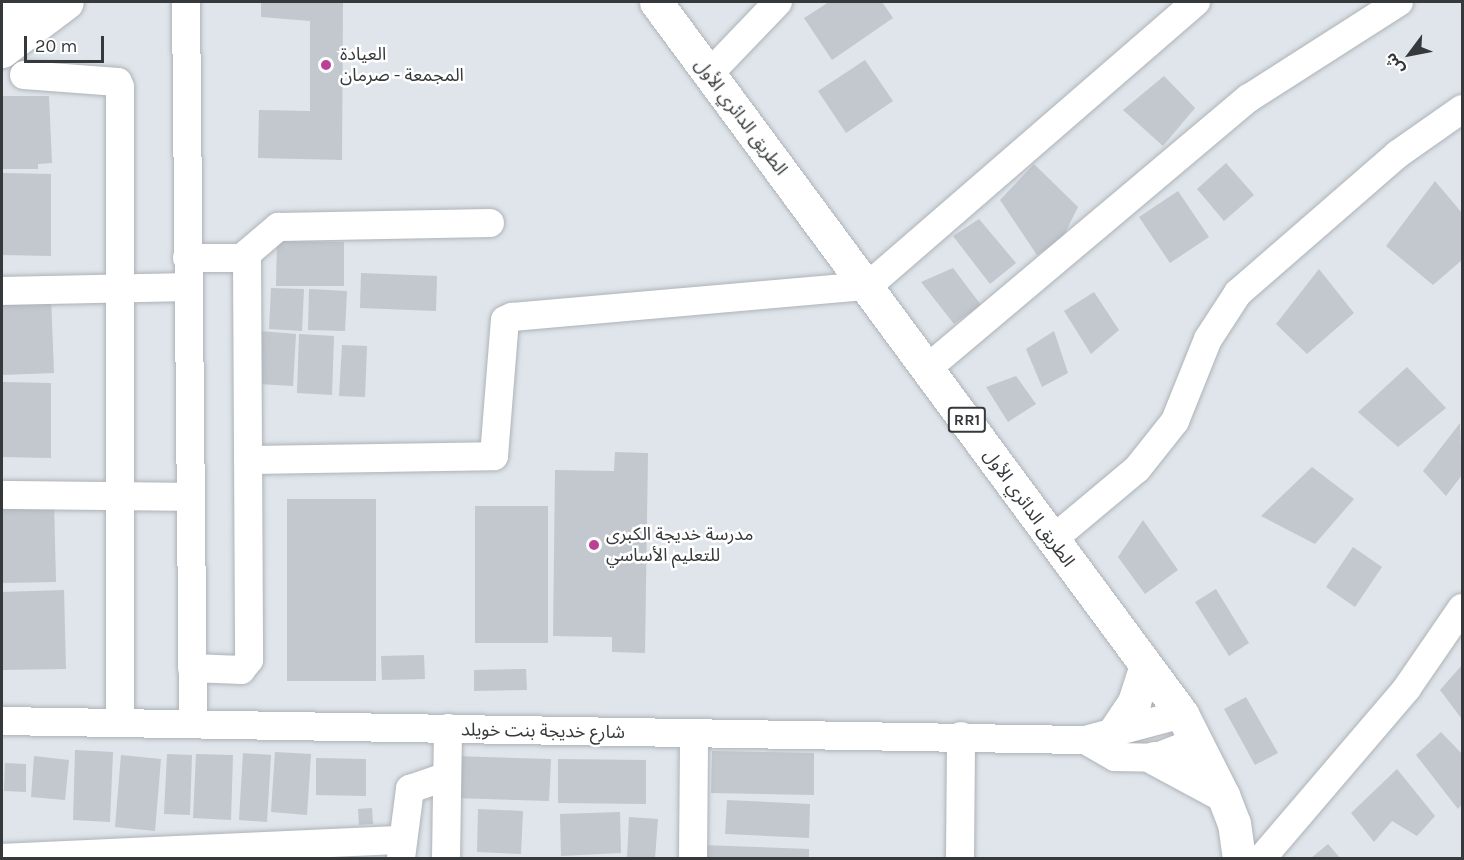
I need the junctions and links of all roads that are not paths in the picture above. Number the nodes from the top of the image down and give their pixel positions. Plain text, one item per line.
1 (24, 2) edge
2 (67, 2) edge
3 (186, 2) edge
4 (656, 2) edge
5 (778, 2) edge
6 (1196, 2) edge
7 (1399, 2) edge
8 (2, 18) edge
9 (2, 51) edge
10 (24, 75) dead end
11 (708, 75) junction
12 (1462, 109) edge
13 (490, 223) dead end
14 (244, 256) junction
15 (187, 258) junction
16 (868, 286) junction
17 (188, 287) junction
18 (120, 288) junction
19 (2, 291) edge
20 (929, 367) junction
21 (248, 460) junction
22 (2, 495) edge
23 (188, 497) junction
24 (120, 498) junction
25 (1052, 540) junction
26 (1462, 608) edge
27 (192, 668) junction
28 (1145, 668) junction
29 (2, 721) edge
30 (120, 723) junction
31 (193, 724) junction
32 (448, 728) junction
33 (1190, 728) junction
34 (694, 734) junction
35 (962, 736) junction
36 (1099, 738) junction
37 (1154, 758) junction
38 (447, 776) junction
39 (1223, 795) junction
40 (401, 849) edge
41 (274, 851) edge
42 (94, 857) edge
43 (2, 858) edge
44 (446, 858) edge
45 (693, 858) edge
46 (960, 858) edge
47 (1239, 858) edge
48 (1262, 858) edge

1 - 8 main road
2 - 9 main road
3 - 15 street
4 - 11 main road, الطريق الدائري الأول / RR1
5 - 11 street
6 - 16 street
7 - 20 street
10 - 18 street
11 - 16 main road, الطريق الدائري الأول / RR1
12 - 25 street
13 - 14 street
14 - 15 street
14 - 21 street
15 - 17 street
16 - 20 main road, الطريق الدائري الأول / RR1
16 - 21 street
17 - 18 street
17 - 23 street
18 - 19 street
18 - 24 street
20 - 25 main road, الطريق الدائري الأول / RR1
21 - 27 street
22 - 24 street
23 - 24 street
23 - 27 street
24 - 30 street
25 - 28 main road, الطريق الدائري الأول / RR1
26 - 48 street
27 - 31 street
28 - 33 main road, الطريق الدائري الأول / RR1
28 - 36 main road
29 - 30 street, شارع خديجة بنت خويلد
30 - 31 street, شارع خديجة بنت خويلد
31 - 32 street, شارع خديجة بنت خويلد
32 - 34 street, شارع خديجة بنت خويلد
32 - 38 street
33 - 36 street
33 - 37 street
33 - 39 main road, الطريق الدائري الأول / RR1
34 - 35 street, شارع خديجة بنت خويلد
34 - 45 street
35 - 36 street, شارع خديجة بنت خويلد
35 - 46 street
36 - 37 street
37 - 39 main road
38 - 40 street
38 - 44 street
39 - 47 main road, الطريق الدائري الأول / RR1
40 - 41 street
41 - 42 street
42 - 43 street

